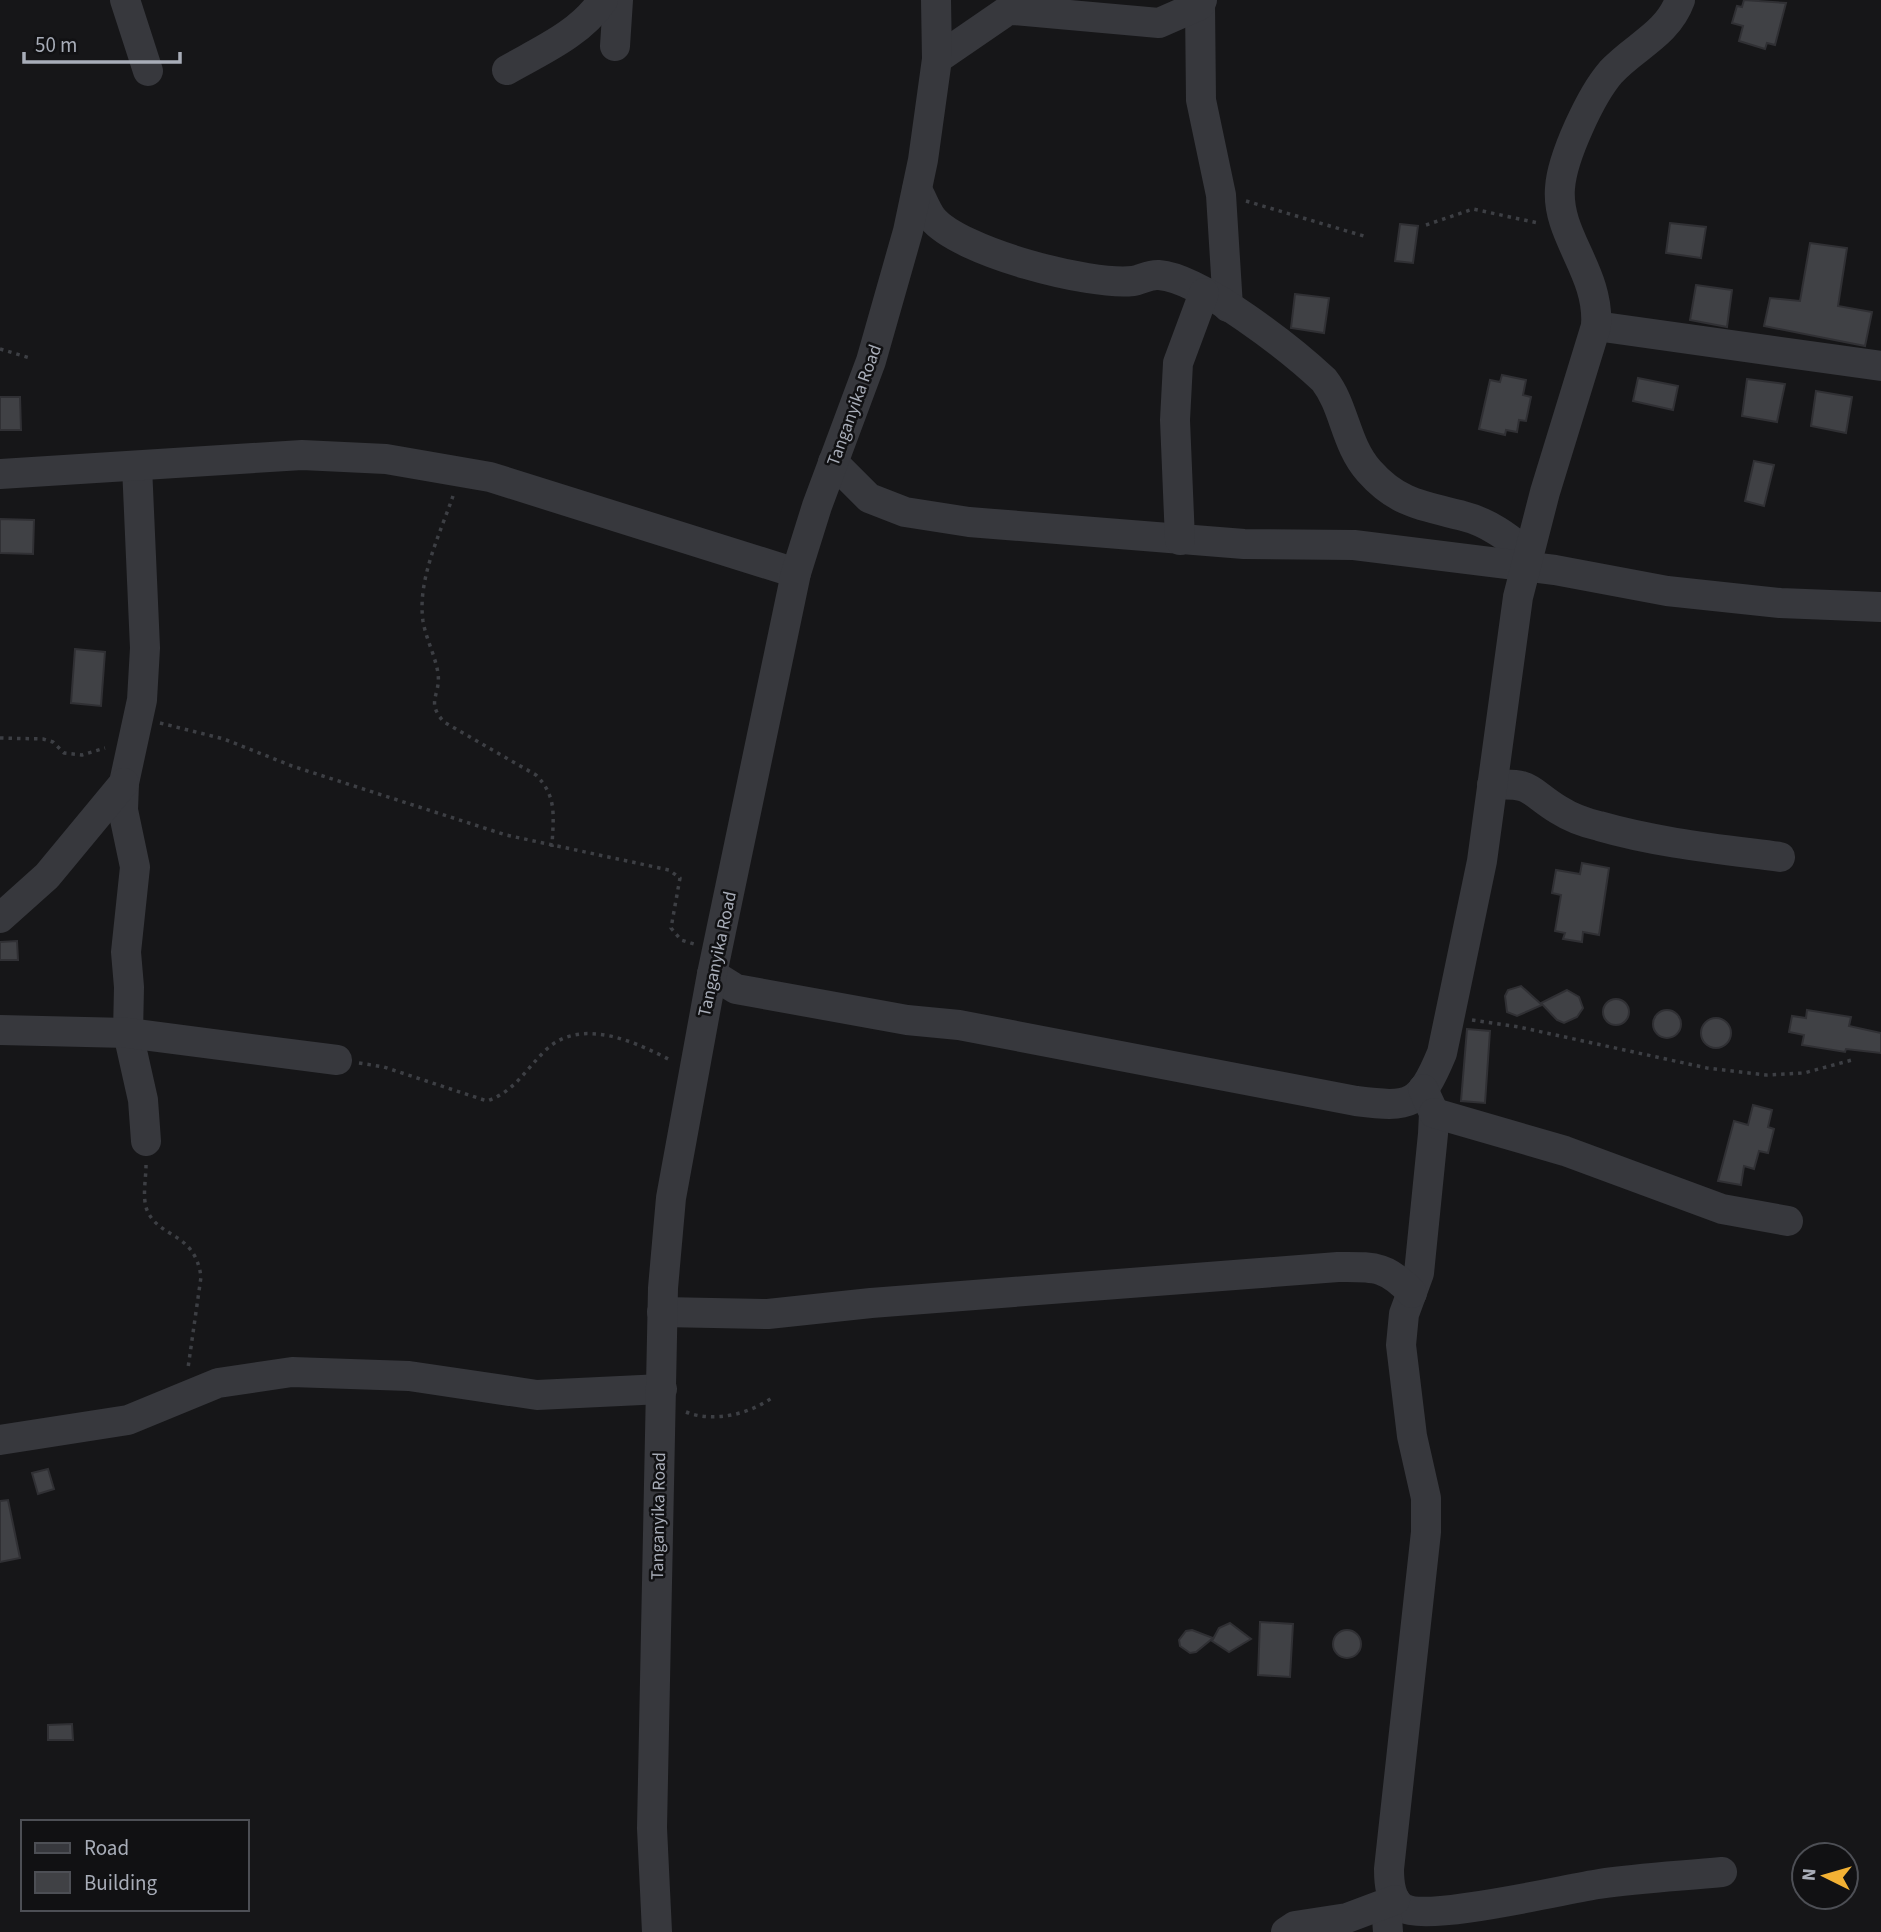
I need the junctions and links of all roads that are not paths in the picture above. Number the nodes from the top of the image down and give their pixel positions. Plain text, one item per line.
1 (125, 0) edge
2 (603, 0) edge
3 (618, 0) edge
4 (936, 0) edge
5 (1680, 0) edge
6 (1201, 2) edge
7 (615, 46) dead end
8 (937, 59) junction
9 (507, 70) dead end
10 (148, 71) dead end
11 (917, 190) junction
12 (1216, 300) junction
13 (1596, 326) junction
14 (1881, 366) edge
15 (833, 462) junction
16 (137, 466) junction
17 (0, 474) edge
18 (1180, 540) junction
19 (1527, 559) junction
20 (796, 573) junction
21 (1881, 607) edge
22 (124, 783) junction
23 (1492, 785) junction
24 (1780, 856) dead end
25 (0, 918) edge
26 (712, 974) junction
27 (0, 1030) edge
28 (128, 1033) junction
29 (337, 1060) road end
30 (1428, 1101) junction
31 (146, 1141) road end
32 (1788, 1222) dead end
33 (1412, 1293) junction
34 (662, 1312) junction
35 (661, 1396) junction
36 (0, 1440) edge
37 (1722, 1872) dead end
38 (1390, 1912) edge
39 (657, 1932) edge
40 (1286, 1932) edge

1 - 10 street
2 - 9 street
3 - 7 street
4 - 8 street, Tanganyika Road
5 - 13 street
6 - 8 street
6 - 12 street
8 - 11 street, Tanganyika Road
11 - 12 street
11 - 15 street, Tanganyika Road
12 - 18 street
12 - 19 street
13 - 14 street
13 - 19 street
15 - 18 street
15 - 20 street, Tanganyika Road
16 - 17 street
16 - 20 street
16 - 22 street
18 - 19 street
19 - 21 street
19 - 23 street
20 - 26 street, Tanganyika Road
22 - 25 street
22 - 28 street
23 - 24 street
23 - 30 street
26 - 30 street
26 - 34 street, Tanganyika Road
27 - 28 street
28 - 29 street
28 - 31 street
30 - 32 street
30 - 33 street
33 - 34 street
33 - 38 street
34 - 35 street, Tanganyika Road
35 - 36 street
35 - 39 street, Tanganyika Road
37 - 38 street
38 - 40 street

